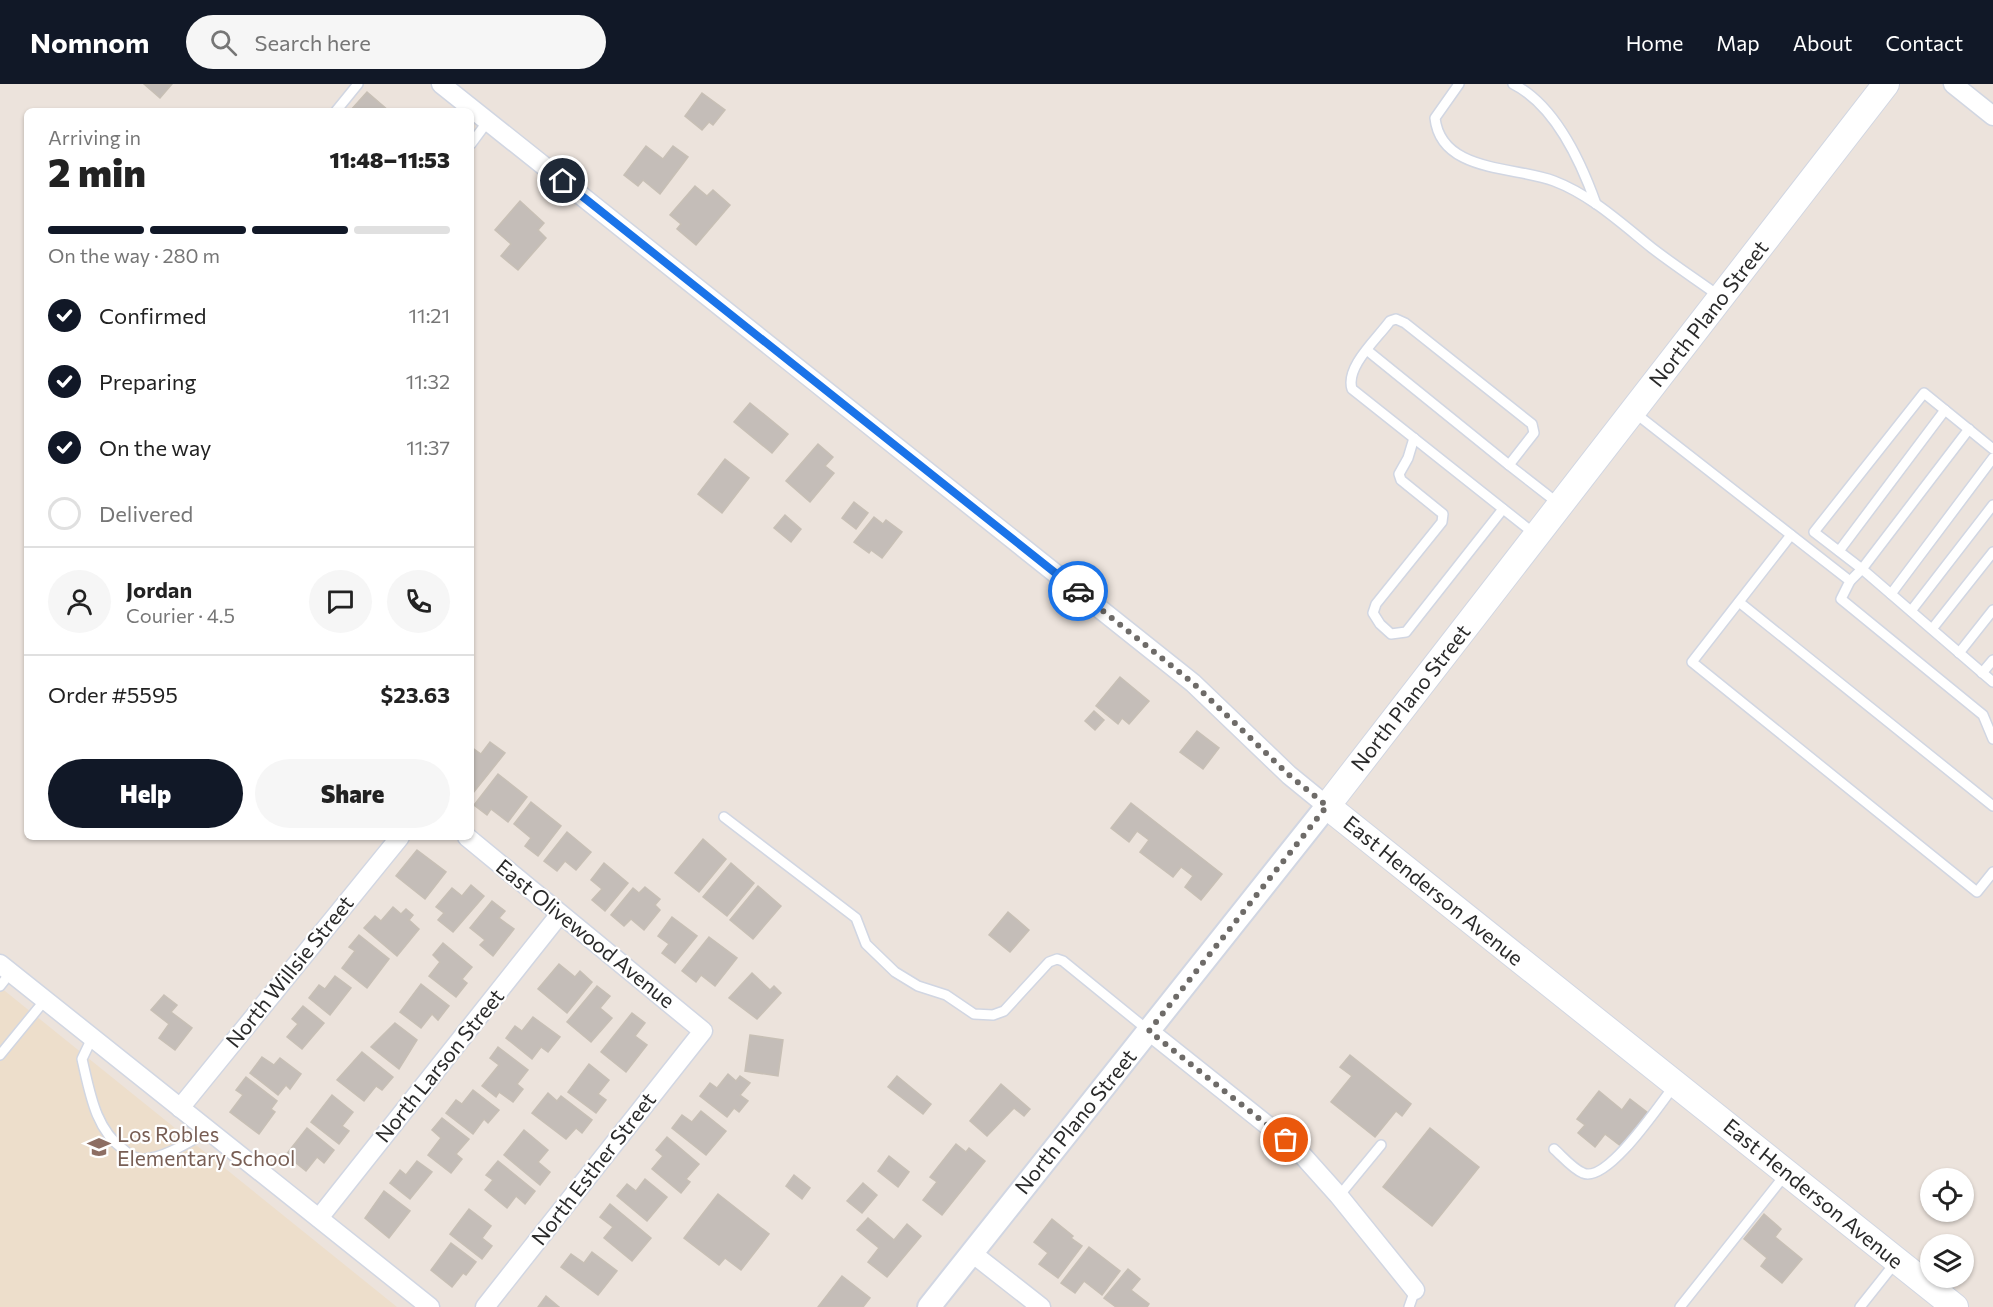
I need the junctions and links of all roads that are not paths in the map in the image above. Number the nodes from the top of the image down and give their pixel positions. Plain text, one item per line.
1 (358, 84) edge
2 (441, 84) edge
3 (1459, 84) edge
4 (1513, 84) edge
5 (1886, 84) edge
6 (1953, 84) edge
7 (338, 108) edge
8 (471, 108) edge
9 (474, 111) edge
10 (1993, 116) edge
11 (488, 122) junction
12 (474, 140) edge
13 (1596, 204) junction
14 (1721, 297) junction
15 (1368, 351) junction
16 (1945, 410) junction
17 (1633, 411) junction
18 (1969, 429) junction
19 (1414, 438) junction
20 (1993, 449) edge
21 (1993, 458) edge
22 (1509, 465) junction
23 (1561, 505) junction
24 (1993, 505) edge
25 (1503, 509) junction
26 (1791, 535) junction
27 (1537, 536) junction
28 (1839, 551) junction
29 (1993, 552) edge
30 (1862, 569) junction
31 (1850, 581) junction
32 (1891, 594) junction
33 (1739, 602) junction
34 (1993, 610) edge
35 (1911, 611) junction
36 (1932, 629) junction
37 (1959, 653) junction
38 (1993, 660) edge
39 (1982, 673) junction
40 (1993, 682) edge
41 (1993, 739) edge
42 (1327, 806) junction
43 (1993, 806) edge
44 (724, 817) dead end
45 (398, 840) edge
46 (471, 840) edge
47 (1993, 872) edge
48 (560, 914) junction
49 (4, 974) edge
50 (45, 1000) junction
51 (703, 1031) joint
52 (1149, 1031) junction
53 (92, 1038) junction
54 (0, 1055) edge
55 (1676, 1084) junction
56 (180, 1108) junction
57 (209, 1131) junction
58 (1381, 1145) dead end
59 (1554, 1149) dead end
60 (1786, 1173) junction
61 (1339, 1196) junction
62 (319, 1218) junction
63 (972, 1253) junction
64 (1897, 1261) junction
65 (1412, 1299) edge
66 (430, 1307) edge
67 (484, 1307) edge
68 (929, 1307) edge
69 (1041, 1307) edge
70 (1680, 1307) edge
71 (1860, 1307) edge
72 (1955, 1307) edge

1 - 7 lane
2 - 8 street, East Henderson Avenue
3 - 13 lane
4 - 13 lane
5 - 14 main road, North Plano Street
6 - 10 street
9 - 11 street, East Henderson Avenue
11 - 12 lane
11 - 42 street, East Henderson Avenue
13 - 14 lane
14 - 17 main road, North Plano Street
15 - 19 lane
15 - 22 lane
15 - 22 lane
16 - 18 lane
16 - 28 lane
16 - 28 lane
17 - 23 main road, North Plano Street
17 - 26 lane
18 - 20 lane
18 - 30 lane
19 - 25 lane
19 - 25 lane
21 - 32 lane
22 - 23 lane
23 - 27 main road, North Plano Street
24 - 35 lane
25 - 27 lane
26 - 31 lane
26 - 33 lane
27 - 42 main road, North Plano Street
28 - 30 lane
29 - 36 lane
30 - 31 lane
30 - 32 lane
31 - 41 lane
32 - 35 lane
33 - 43 lane
33 - 47 lane
34 - 37 lane
35 - 36 lane
36 - 37 lane
37 - 39 lane
38 - 39 lane
39 - 40 lane
42 - 52 street, North Plano Street
42 - 55 main road, East Henderson Avenue
44 - 52 lane
45 - 56 street, North Willsie Street
46 - 48 street, East Olivewood Avenue
48 - 51 street, East Olivewood Avenue
48 - 62 street, North Larson Street
49 - 50 street
50 - 53 street
50 - 54 lane
51 - 67 street, North Esther Street
52 - 61 street
52 - 63 street, North Plano Street
53 - 56 street
53 - 57 lane
55 - 59 lane
55 - 60 main road, East Henderson Avenue
56 - 57 street
57 - 62 street
58 - 61 lane
60 - 64 main road, East Henderson Avenue
60 - 70 lane
61 - 65 street
62 - 66 street
63 - 68 street, North Plano Street
63 - 69 street
64 - 71 lane
64 - 72 main road, East Henderson Avenue

